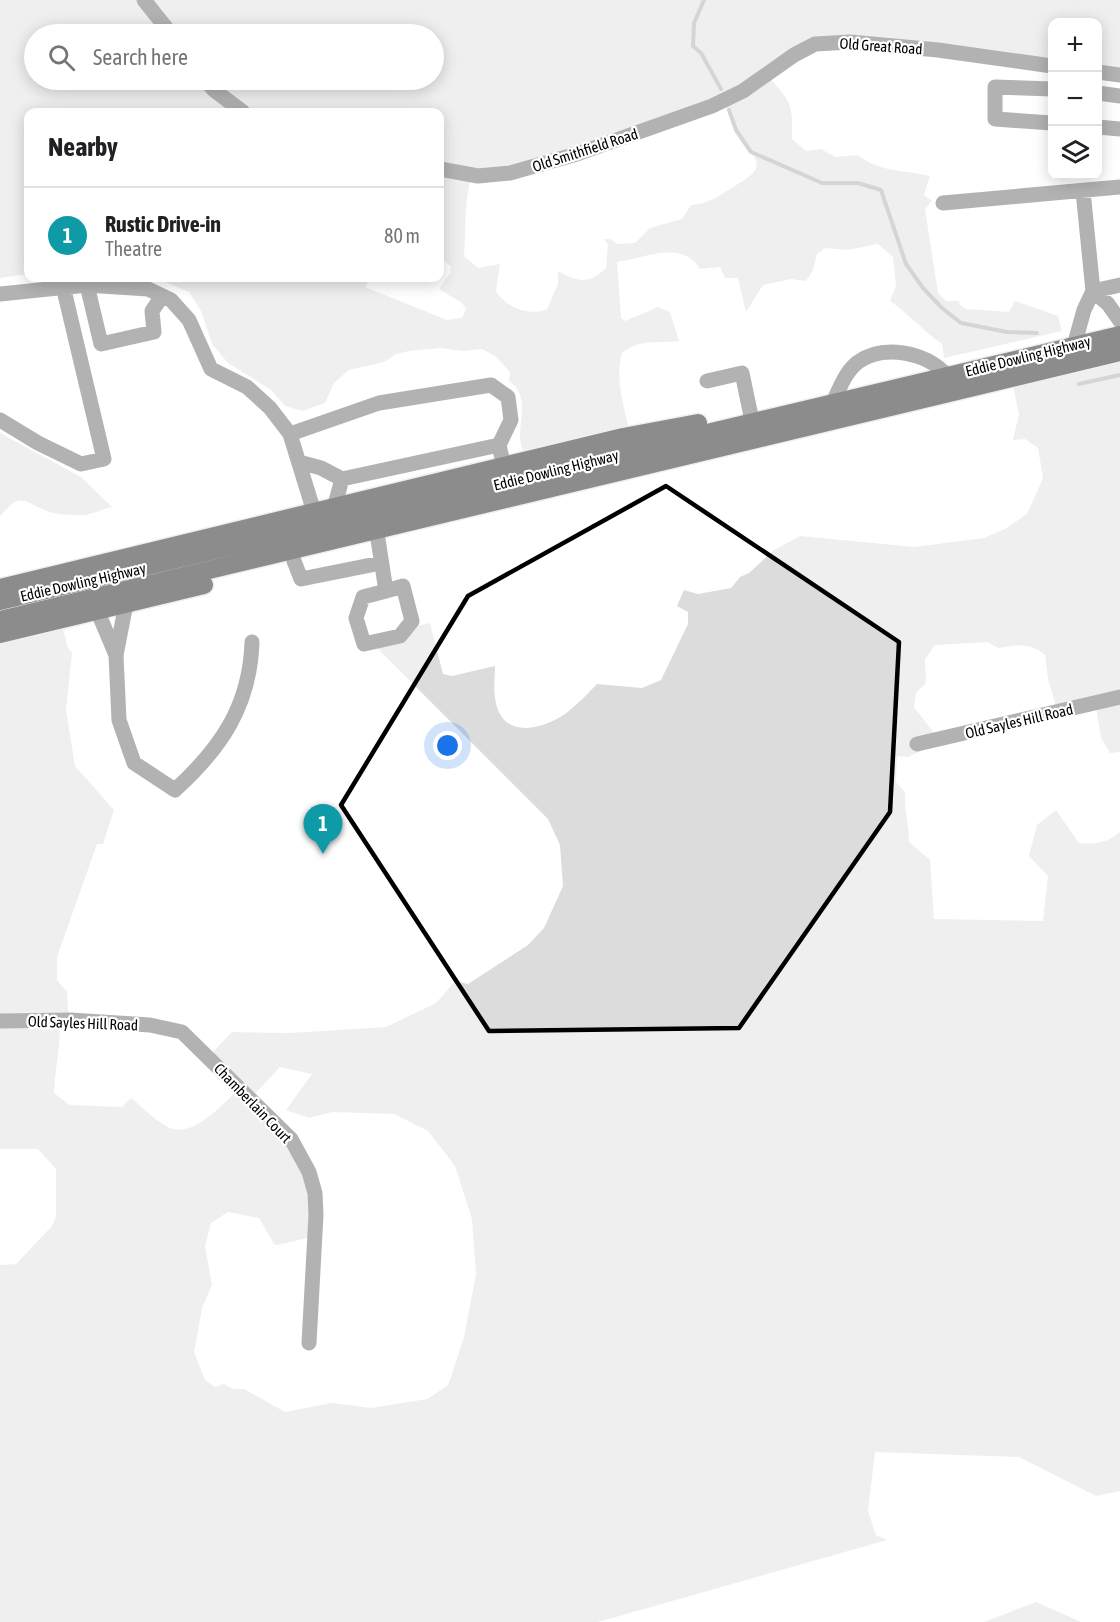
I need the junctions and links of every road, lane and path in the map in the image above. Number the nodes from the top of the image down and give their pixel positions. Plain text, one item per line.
1 (144, 0) edge
2 (163, 24) edge
3 (1048, 65) edge
4 (1102, 73) edge
5 (1120, 75) edge
6 (1048, 89) edge
7 (214, 90) edge
8 (1102, 94) edge
9 (1120, 96) edge
10 (725, 99) joint
11 (238, 108) edge
12 (1048, 123) edge
13 (1102, 127) edge
14 (1120, 129) edge
15 (444, 170) edge
16 (1120, 187) edge
17 (1083, 191) junction
18 (943, 203) dead end
19 (87, 285) junction
20 (1120, 285) edge
21 (63, 286) junction
22 (1093, 291) junction
23 (0, 294) edge
24 (162, 296) junction
25 (1120, 321) edge
26 (1120, 335) edge
27 (1074, 346) junction
28 (1120, 352) edge
29 (946, 375) junction
30 (707, 381) dead end
31 (833, 402) junction
32 (792, 412) junction
33 (751, 416) junction
34 (0, 420) edge
35 (291, 434) junction
36 (500, 445) junction
37 (299, 462) junction
38 (504, 467) junction
39 (342, 479) junction
40 (338, 507) junction
41 (314, 512) junction
42 (395, 527) junction
43 (377, 533) junction
44 (294, 561) junction
45 (381, 563) junction
46 (0, 588) edge
47 (386, 591) dead end
48 (0, 601) edge
49 (126, 604) junction
50 (97, 610) junction
51 (0, 620) edge
52 (0, 634) edge
53 (252, 642) dead end
54 (116, 655) junction
55 (1120, 697) edge
56 (917, 744) dead end
57 (0, 1021) edge
58 (167, 1027) joint
59 (309, 1342) dead end

1 - 2 street
3 - 10 street, Old Great Road
4 - 5 street
6 - 12 street
7 - 11 street
8 - 9 street
10 - 15 street, Old Smithfield Road
13 - 14 street
16 - 17 street
17 - 18 street
17 - 22 street
19 - 21 street
19 - 24 street
19 - 24 street
20 - 22 street
21 - 23 street
21 - 34 street
22 - 25 street
22 - 27 street
24 - 35 street
26 - 27 highway, Eddie Dowling Highway
27 - 29 highway, Eddie Dowling Highway
28 - 42 highway, Eddie Dowling Highway
29 - 31 highway, Eddie Dowling Highway
29 - 31 street
30 - 33 street
31 - 32 highway, Eddie Dowling Highway
32 - 33 highway
32 - 48 highway, Eddie Dowling Highway
33 - 38 highway
35 - 36 street
35 - 37 street
36 - 38 street
36 - 39 street
37 - 39 street
37 - 41 street
38 - 40 highway
39 - 40 street
40 - 41 highway
41 - 46 highway
42 - 43 highway
42 - 51 highway, Eddie Dowling Highway
43 - 44 highway
43 - 45 street
44 - 45 street
44 - 49 highway
45 - 47 street
49 - 50 highway
49 - 54 street
50 - 52 highway
50 - 54 street
53 - 54 street
55 - 56 street, Old Sayles Hill Road
57 - 58 street, Old Sayles Hill Road
58 - 59 street, Chamberlain Court

